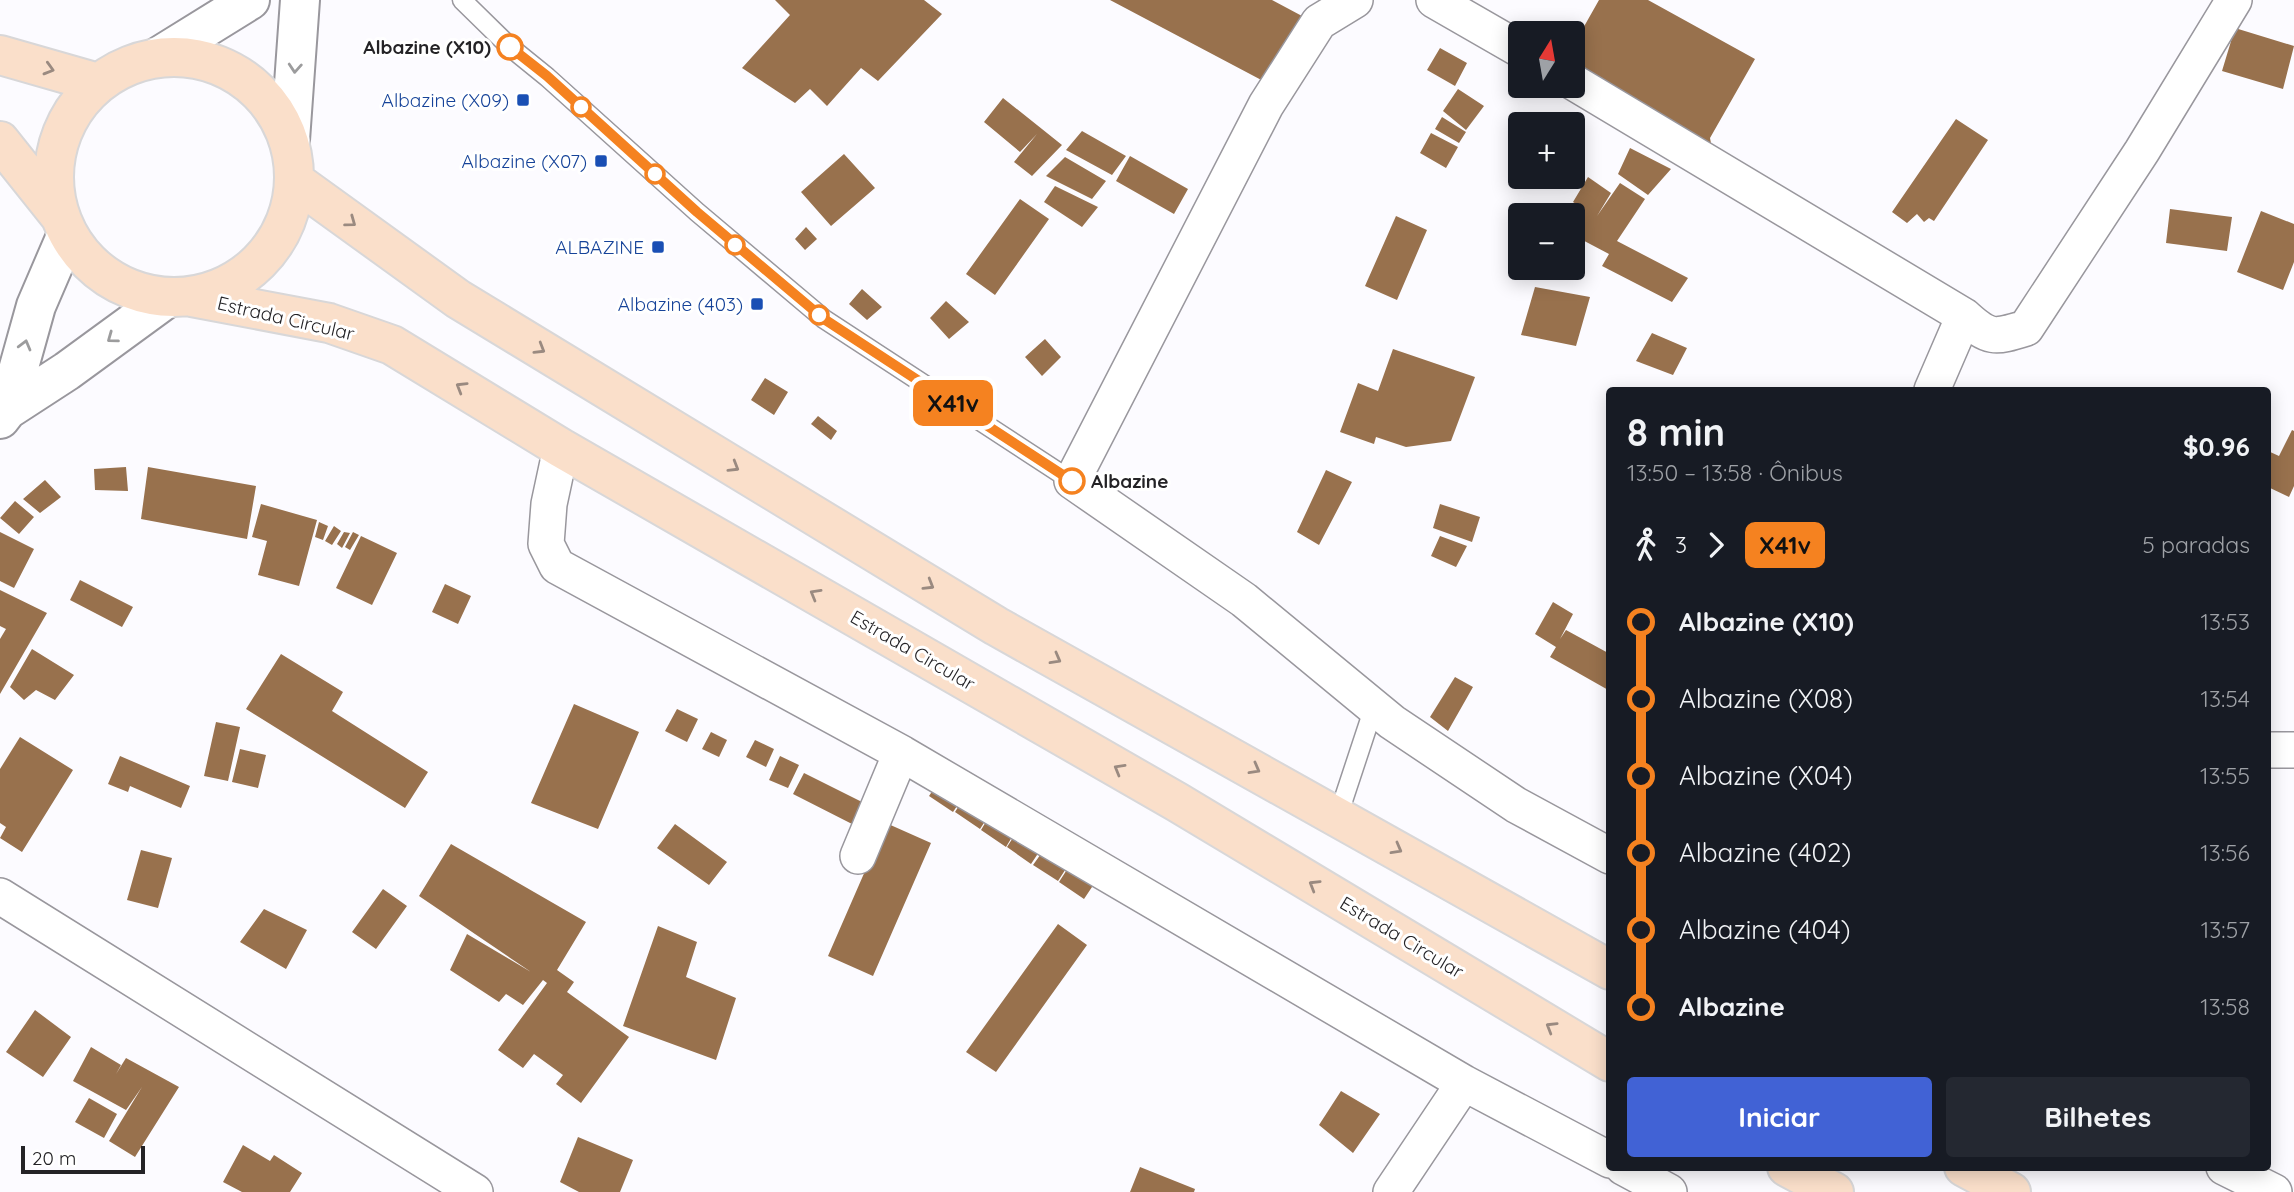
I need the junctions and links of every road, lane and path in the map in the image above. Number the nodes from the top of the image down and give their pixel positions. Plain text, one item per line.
1 (250, 0) edge
2 (300, 0) edge
3 (463, 0) edge
4 (1354, 0) edge
5 (2234, 0) edge
6 (1450, 4) edge
7 (1508, 42) edge
8 (0, 55) edge
9 (158, 57) junction
10 (98, 83) junction
11 (1586, 90) edge
12 (290, 140) junction
13 (0, 141) edge
14 (296, 182) junction
15 (63, 224) junction
16 (180, 298) junction
17 (1964, 316) junction
18 (1933, 387) edge
19 (3, 415) edge
20 (561, 448) junction
21 (1072, 481) junction
22 (1374, 707) junction
23 (2271, 750) edge
24 (2294, 750) edge
25 (901, 753) junction
26 (1338, 816) junction
27 (1606, 854) edge
28 (858, 856) dead end
29 (0, 896) edge
30 (1606, 968) edge
31 (1606, 1060) edge
32 (1464, 1083) junction
33 (1606, 1158) edge
34 (1630, 1171) edge
35 (1795, 1171) edge
36 (1972, 1171) edge
37 (2232, 1171) edge
38 (475, 1192) edge
39 (1391, 1192) edge
40 (1669, 1192) edge
41 (1834, 1192) edge
42 (2011, 1192) edge
43 (2274, 1192) edge

1 - 9 street
2 -> 12 street
3 - 21 lane
4 - 21 street
5 - 17 street
6 - 7 street
8 -> 10 main road
9 - 10 main road
9 - 12 main road
10 - 15 main road
11 - 17 street
12 - 14 main road
13 - 15 main road
14 - 16 main road
14 -> 26 main road
15 - 16 main road
19 -> 15 street
16 -> 19 street
20 -> 16 main road, Estrada Circular
17 - 18 street
20 - 25 street
31 -> 20 main road, Estrada Circular
21 - 22 street
22 - 26 lane
22 - 27 street
23 - 24 street
25 - 28 street
25 - 32 street
26 -> 30 main road
29 - 38 street
32 - 33 street
32 - 39 street
34 - 40 street
35 - 41 main road
36 - 42 main road
37 - 43 street

